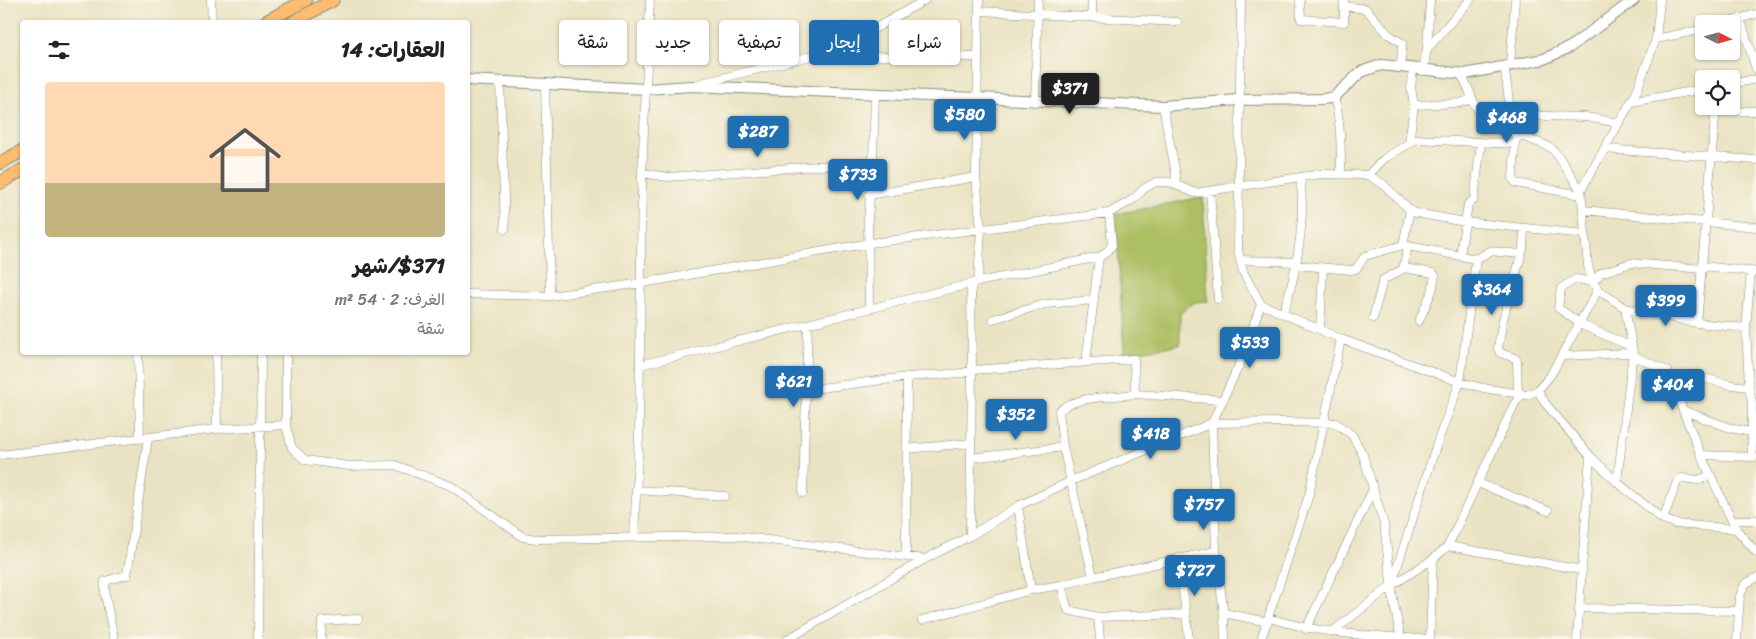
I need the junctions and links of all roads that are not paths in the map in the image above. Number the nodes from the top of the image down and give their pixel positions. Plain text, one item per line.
1 (211, 0) edge
2 (306, 0) edge
3 (333, 0) edge
4 (650, 0) edge
5 (925, 0) edge
6 (979, 0) edge
7 (1038, 0) edge
8 (1092, 0) edge
9 (1241, 0) edge
10 (1300, 0) edge
11 (1430, 0) edge
12 (1470, 0) edge
13 (1514, 0) edge
14 (1634, 0) edge
15 (1660, 0) edge
16 (1344, 3) edge
17 (980, 11) junction
18 (1037, 14) junction
19 (1756, 14) edge
20 (1092, 16) junction
21 (1740, 18) joint
22 (280, 19) edge
23 (212, 20) edge
24 (297, 20) edge
25 (1177, 22) dead end
26 (879, 26) edge
27 (1695, 30) edge
28 (1656, 40) junction
29 (1427, 49) junction
30 (809, 56) edge
31 (879, 56) edge
32 (978, 57) junction
33 (1401, 67) junction
34 (1507, 67) junction
35 (1418, 70) junction
36 (1756, 70) edge
37 (1459, 73) junction
38 (1756, 79) edge
39 (470, 80) edge
40 (500, 81) junction
41 (1740, 82) edge
42 (544, 83) junction
43 (691, 86) junction
44 (647, 88) junction
45 (1695, 90) edge
46 (874, 93) junction
47 (1334, 97) junction
48 (978, 99) junction
49 (1472, 99) junction
50 (1238, 100) junction
51 (1035, 102) junction
52 (1631, 102) junction
53 (1414, 105) junction
54 (1163, 106) junction
55 (1740, 110) edge
56 (1756, 111) edge
57 (1716, 115) edge
58 (1619, 123) junction
59 (1516, 140) junction
60 (1409, 143) junction
61 (1481, 143) junction
62 (1604, 149) junction
63 (20, 152) edge
64 (1712, 157) junction
65 (1756, 160) edge
66 (873, 162) junction
67 (0, 163) edge
68 (20, 171) edge
69 (642, 173) junction
70 (1341, 174) junction
71 (1368, 175) junction
72 (976, 177) junction
73 (1300, 177) junction
74 (0, 182) edge
75 (1175, 184) junction
76 (1237, 186) junction
77 (1210, 191) junction
78 (1581, 193) junction
79 (869, 195) junction
80 (1410, 210) junction
81 (1583, 210) junction
82 (1109, 212) junction
83 (1465, 222) junction
84 (1706, 222) junction
85 (1756, 227) edge
86 (980, 228) junction
87 (1524, 228) junction
88 (504, 229) dead end
89 (1584, 234) junction
90 (870, 243) junction
91 (1406, 245) junction
92 (1521, 254) junction
93 (1460, 255) junction
94 (1099, 257) junction
95 (1476, 259) junction
96 (1240, 260) junction
97 (1296, 264) junction
98 (1703, 267) junction
99 (1404, 268) junction
100 (1323, 269) junction
101 (1754, 271) edge
102 (1593, 282) junction
103 (975, 283) junction
104 (643, 284) junction
105 (1598, 290) junction
106 (470, 294) edge
107 (550, 296) junction
108 (1218, 299) dead end
109 (1094, 300) junction
110 (1261, 304) junction
111 (1625, 308) junction
112 (868, 309) junction
113 (1283, 313) junction
114 (1372, 318) dead end
115 (992, 319) dead end
116 (1419, 321) dead end
117 (1579, 323) junction
118 (1696, 323) junction
119 (808, 324) junction
120 (1746, 328) junction
121 (1320, 329) junction
122 (1341, 339) junction
123 (1632, 351) junction
124 (138, 355) edge
125 (216, 355) edge
126 (260, 355) edge
127 (286, 355) edge
128 (1562, 356) junction
129 (1086, 362) junction
130 (640, 365) junction
131 (972, 370) junction
132 (907, 377) junction
133 (1670, 378) junction
134 (1460, 382) junction
135 (805, 390) junction
136 (1538, 390) junction
137 (1752, 390) edge
138 (1135, 394) junction
139 (1520, 394) junction
140 (1223, 400) junction
141 (1685, 411) junction
142 (1212, 422) junction
143 (1325, 424) junction
144 (286, 426) junction
145 (259, 428) junction
146 (217, 429) junction
147 (1751, 432) junction
148 (144, 439) junction
149 (971, 443) junction
150 (1063, 447) junction
151 (906, 449) junction
152 (0, 455) edge
153 (1701, 455) junction
154 (1590, 456) junction
155 (1754, 457) edge
156 (971, 458) junction
157 (1711, 475) junction
158 (1072, 481) junction
159 (1617, 482) junction
160 (1478, 483) junction
161 (1374, 489) junction
162 (636, 490) junction
163 (803, 493) dead end
164 (725, 496) dead end
165 (1018, 506) junction
166 (1548, 511) dead end
167 (1663, 519) junction
168 (1756, 520) edge
169 (1735, 526) junction
170 (634, 536) junction
171 (970, 536) junction
172 (1448, 546) junction
173 (1216, 551) junction
174 (1756, 552) edge
175 (906, 557) junction
176 (1178, 558) junction
177 (924, 559) junction
178 (1433, 559) junction
179 (1582, 570) junction
180 (1093, 577) junction
181 (1756, 578) edge
182 (1061, 585) junction
183 (1391, 586) junction
184 (1031, 590) junction
185 (1579, 608) junction
186 (1738, 612) junction
187 (1224, 613) junction
188 (1186, 614) junction
189 (1098, 618) junction
190 (358, 619) dead end
191 (922, 620) dead end
192 (1268, 620) junction
193 (1306, 629) junction
194 (1328, 632) junction
195 (1363, 636) edge
196 (1401, 638) edge
197 (114, 639) edge
198 (258, 639) edge
199 (321, 639) edge
200 (788, 639) edge
201 (1100, 639) edge
202 (1189, 639) edge
203 (1225, 639) edge
204 (1262, 639) edge
205 (1319, 639) edge
206 (1425, 639) edge
207 (1430, 639) edge
208 (1577, 639) edge
209 (1737, 639) edge

1 - 23 street
2 - 22 highway
3 - 24 highway
4 - 44 street
5 - 26 street
6 - 17 street
7 - 18 street
8 - 20 street
9 - 50 street
10 - 16 street
11 - 29 street
12 - 29 street
13 - 34 street
14 - 34 street
15 - 28 street
16 - 33 street
17 - 18 street
17 - 32 street
18 - 20 street
18 - 51 street
19 - 21 street
20 - 25 street
21 - 36 street
27 - 28 street
28 - 52 street
29 - 35 street
30 - 43 street
31 - 32 street
32 - 48 street
33 - 35 street
33 - 47 street
34 - 37 street
34 - 58 street
35 - 37 street
35 - 53 street
37 - 49 street
38 - 41 street
39 - 40 street
40 - 42 street
40 - 88 street
42 - 44 street
42 - 107 street
43 - 44 street
43 - 46 street
44 - 69 street
45 - 52 street
46 - 48 street
46 - 66 street
47 - 50 street
47 - 70 street
48 - 51 street
48 - 72 street
49 - 53 street
49 - 59 street
50 - 54 street
50 - 76 street
51 - 54 street
52 - 58 street
53 - 60 street
54 - 75 street
55 - 56 street
57 - 64 street
58 - 62 street
59 - 61 street
59 - 78 street
59 - 78 street
60 - 61 street
60 - 71 street
61 - 83 street
62 - 64 street
62 - 78 street
63 - 67 highway
64 - 65 street
64 - 84 street
66 - 69 street
66 - 79 street
68 - 74 highway
69 - 104 street
70 - 71 street
70 - 73 street
71 - 80 street
72 - 79 street
72 - 86 street
73 - 76 street
73 - 97 street
75 - 77 street
75 - 82 street
76 - 77 street
76 - 96 street
77 - 108 street
78 - 81 street
79 - 90 street
80 - 83 street
80 - 91 street
81 - 84 street
81 - 89 street
82 - 86 street
82 - 94 street
83 - 87 street
83 - 93 street
84 - 85 street
84 - 98 street
86 - 90 street
86 - 103 street
87 - 89 street
87 - 92 street
89 - 102 street
90 - 104 street
90 - 112 street
91 - 93 street
91 - 99 street
91 - 100 street
92 - 95 street
92 - 139 street
93 - 95 street
94 - 103 street
94 - 109 street
95 - 134 street
96 - 97 street
96 - 110 street
97 - 100 street
97 - 113 street
98 - 101 street
98 - 102 street
98 - 118 street
99 - 114 street
99 - 116 street
100 - 121 street
101 - 120 street
102 - 105 street
102 - 117 street
103 - 112 street
103 - 131 street
104 - 107 street
104 - 130 street
105 - 111 street
105 - 117 street
106 - 107 street
109 - 115 street
109 - 129 street
110 - 113 street
110 - 140 street
111 - 118 street
111 - 123 street
112 - 119 street
113 - 121 street
117 - 123 street
117 - 128 street
118 - 120 street
119 - 130 street
119 - 135 street
120 - 137 street
121 - 122 street
122 - 134 street
122 - 143 street
123 - 128 street
123 - 133 street
123 - 159 street
124 - 148 street
125 - 146 street
126 - 145 street
127 - 144 street
128 - 136 street
129 - 131 street
129 - 138 street
130 - 162 street
131 - 132 street
131 - 149 street
132 - 135 street
132 - 151 street
133 - 137 street
133 - 141 street
134 - 139 street
134 - 183 street
135 - 163 street
136 - 139 street
136 - 154 street
137 - 147 street
138 - 140 street
138 - 150 street
139 - 160 street
140 - 142 street
141 - 147 street
141 - 153 street
142 - 143 street
142 - 158 street
142 - 173 street
143 - 161 street
143 - 192 street
144 - 145 street
144 - 170 street
145 - 146 street
145 - 198 street
146 - 148 street
147 - 155 street
148 - 152 street
148 - 197 street
149 - 151 street
149 - 156 street
150 - 156 street
150 - 158 street
151 - 175 street
153 - 155 street
153 - 157 street
154 - 159 street
154 - 179 street
156 - 171 street
157 - 167 street
157 - 169 street
158 - 165 street
158 - 180 street
159 - 167 street
160 - 166 street
160 - 172 street
161 - 183 street
161 - 193 street
162 - 164 street
162 - 170 street
165 - 171 street
165 - 184 street
167 - 169 street
168 - 169 street
169 - 174 street
170 - 175 street
171 - 177 street
172 - 178 street
172 - 179 street
173 - 176 street
173 - 187 street
175 - 177 street
176 - 180 street
176 - 188 street
177 - 200 street
178 - 183 street
178 - 207 street
179 - 185 street
180 - 182 street
181 - 186 street
182 - 184 street
182 - 189 street
183 - 194 street
183 - 196 street
184 - 191 street
185 - 186 street
185 - 208 street
186 - 209 street
187 - 192 street
187 - 203 street
188 - 189 street
188 - 202 street
189 - 201 street
190 - 199 street
192 - 193 street
192 - 204 street
193 - 194 street
194 - 195 street
194 - 205 street
195 - 196 street
196 - 206 street

